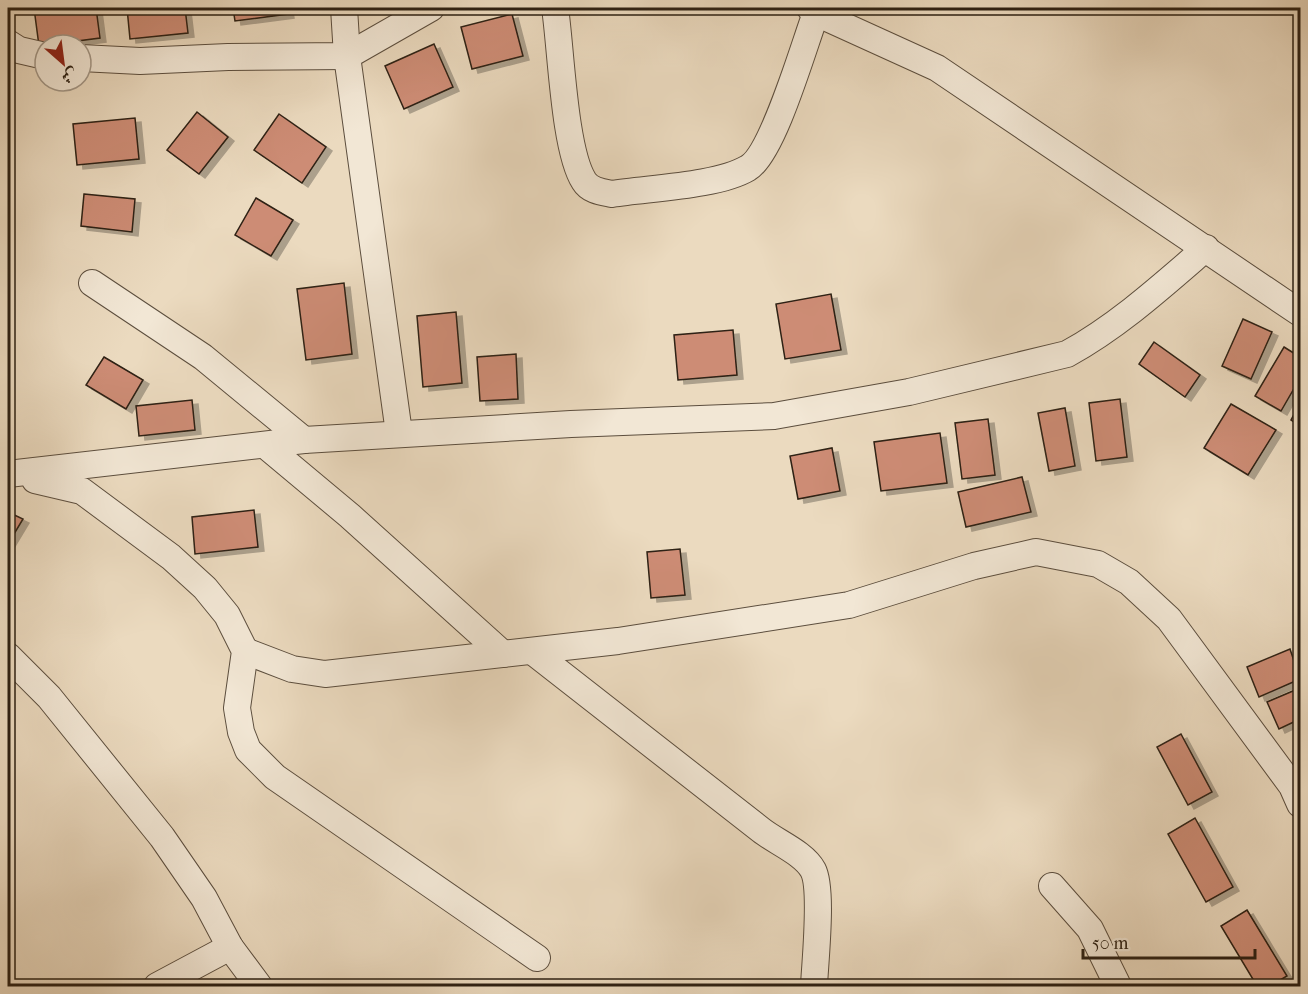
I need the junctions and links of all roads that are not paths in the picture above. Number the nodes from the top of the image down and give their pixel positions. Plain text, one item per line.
1 (344, 8) edge
2 (431, 8) edge
3 (555, 8) edge
4 (813, 10) edge
5 (9, 46) edge
6 (33, 53) edge
7 (347, 56) junction
8 (93, 59) edge
9 (1206, 248) junction
10 (92, 283) dead end
11 (1300, 313) edge
12 (399, 433) junction
13 (304, 440) junction
14 (265, 445) junction
15 (8, 476) edge
16 (245, 651) junction
17 (532, 651) junction
18 (502, 654) junction
19 (8, 656) edge
20 (1298, 791) edge
21 (1052, 886) dead end
22 (230, 947) junction
23 (537, 958) dead end
24 (157, 987) edge
25 (259, 987) edge
26 (814, 987) edge
27 (1118, 987) edge

1 - 7 street
2 - 7 street
3 - 4 street
4 - 9 street
5 - 6 street
7 - 8 street
7 - 12 street
9 - 11 street
9 - 12 street
10 - 13 street
12 - 13 street
13 - 14 street
14 - 15 street
14 - 18 street
15 - 16 street
16 - 18 street
16 - 23 street
17 - 18 street
17 - 20 street
17 - 26 street
19 - 22 street
21 - 27 street
22 - 24 street
22 - 25 street

